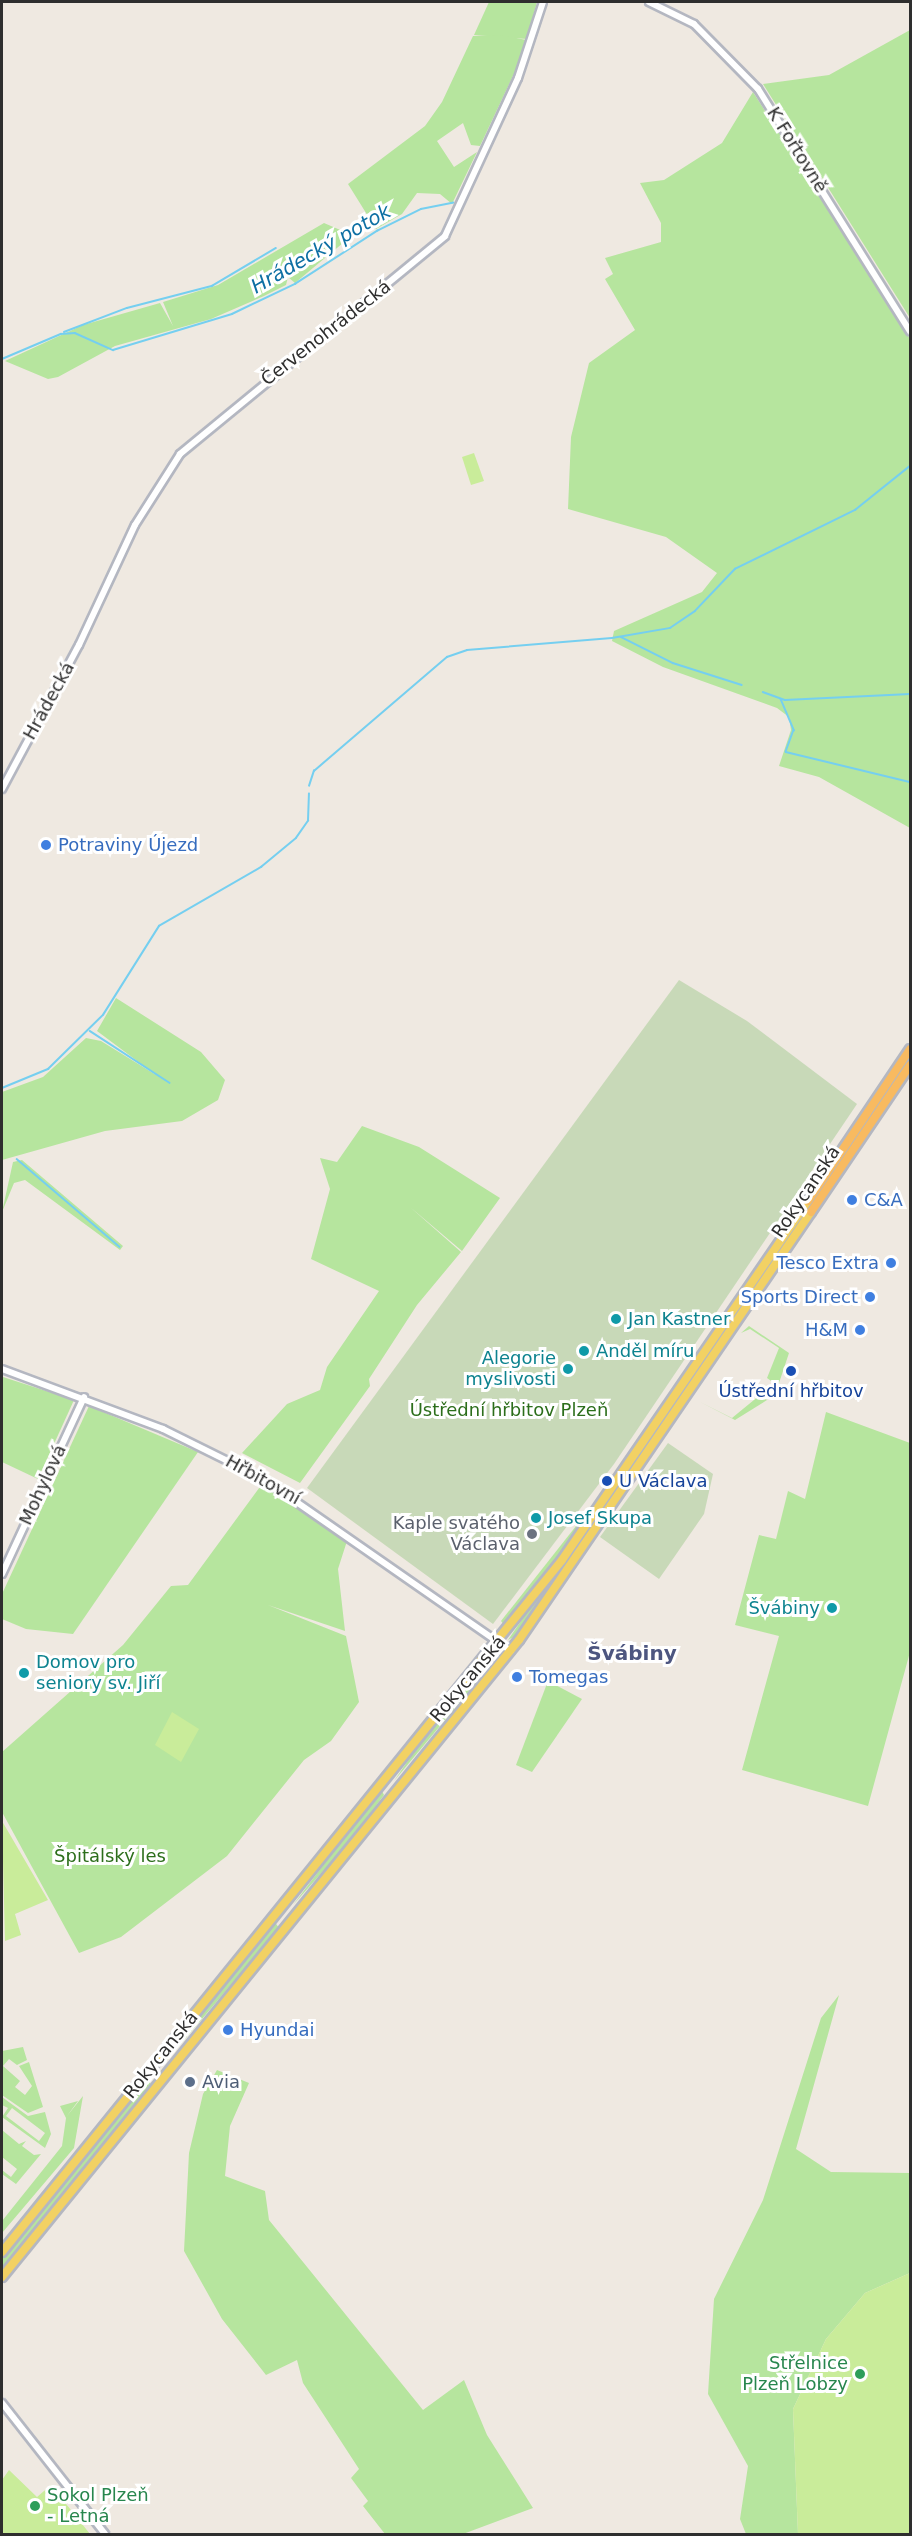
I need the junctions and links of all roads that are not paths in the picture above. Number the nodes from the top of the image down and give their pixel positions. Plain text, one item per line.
1 (544, 2) edge
2 (649, 2) edge
3 (910, 331) edge
4 (79, 645) joint
5 (2, 789) edge
6 (910, 1049) edge
7 (910, 1065) edge
8 (808, 1201) joint
9 (811, 1212) joint
10 (2, 1369) edge
11 (84, 1396) junction
12 (2, 1574) edge
13 (497, 1641) junction
14 (511, 1651) junction
15 (2, 2252) edge
16 (2, 2277) edge
17 (2, 2403) edge
18 (105, 2535) edge

1 - 4 street, Červenohrádecká
2 - 3 street, K Fořtovně
4 - 5 street, Hrádecká
6 - 8 highway, Rokycanská
7 - 9 highway, Rokycanská
8 - 13 main road, Rokycanská
9 - 14 main road, Rokycanská
10 - 11 street, Hřbitovní
11 - 12 street, Mohylová
11 - 13 street, Hřbitovní
13 - 14 street, Hřbitovní
13 - 15 main road, Rokycanská
14 - 16 main road, Rokycanská
17 - 18 street

